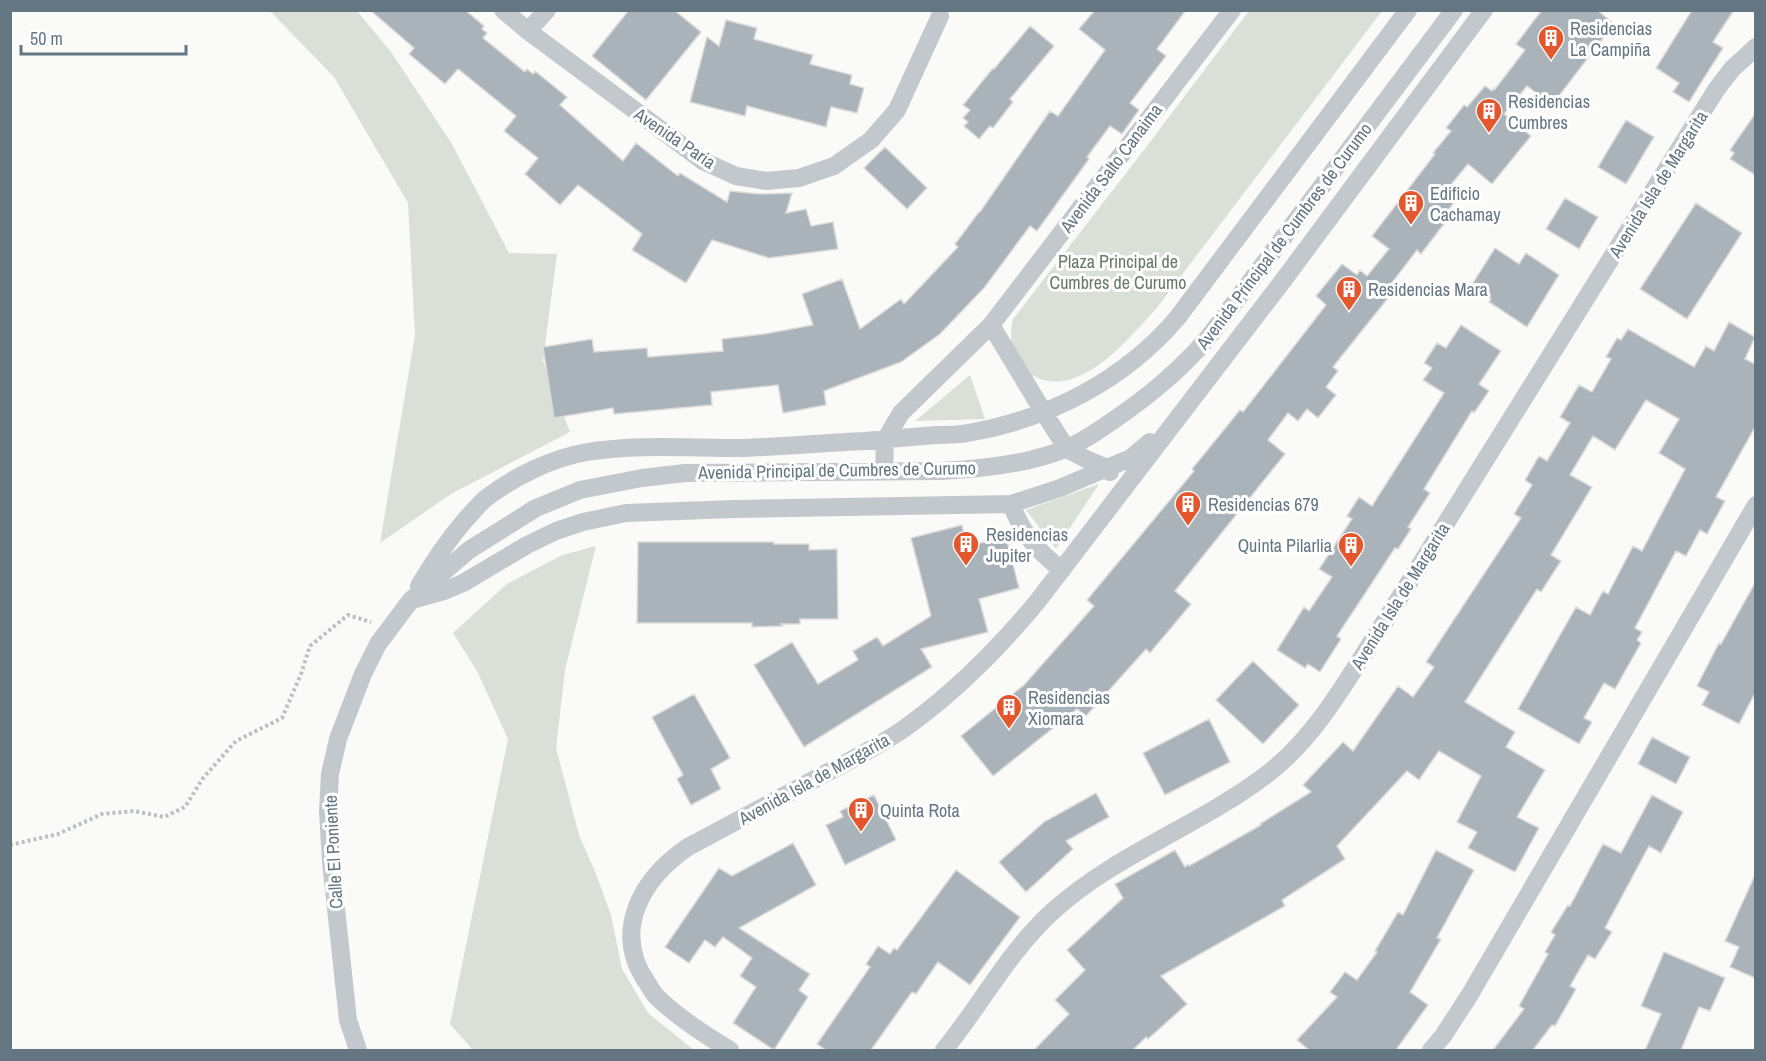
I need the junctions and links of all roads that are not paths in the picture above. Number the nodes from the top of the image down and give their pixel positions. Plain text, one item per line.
1 (503, 10) edge
2 (547, 10) edge
3 (1232, 10) edge
4 (1408, 10) edge
5 (1454, 10) edge
6 (1484, 10) edge
7 (940, 16) dead end
8 (528, 31) junction
9 (1755, 47) edge
10 (992, 325) junction
11 (1044, 413) junction
12 (1174, 423) junction
13 (885, 440) junction
14 (1067, 449) junction
15 (1107, 468) junction
16 (884, 471) junction
17 (1121, 492) junction
18 (1011, 504) junction
19 (1755, 505) edge
20 (1062, 570) junction
21 (411, 600) junction
22 (358, 1050) edge
23 (730, 1050) edge
24 (944, 1050) edge
25 (1431, 1050) edge

1 - 8 street, Avenida Paria
2 - 8 street
3 - 10 street, Avenida Salto Canaima
4 - 11 street, Avenida Principal de Cumbres de Curumo
5 - 14 street, Avenida Principal de Cumbres de Curumo
6 - 12 street, Avenida Principal de Cumbres de Curumo
7 - 8 street, Avenida Paria
9 - 24 street, Avenida Isla de Margarita
10 - 11 street
10 - 13 street, Avenida Salto Canaima
11 - 13 street, Avenida Principal de Cumbres de Curumo
11 - 14 street
12 - 15 street, Avenida Principal de Cumbres de Curumo
12 - 17 street, Avenida Principal de Cumbres de Curumo
13 - 16 street, Avenida Salto Canaima
13 - 21 street, Avenida Principal de Cumbres de Curumo
14 - 15 street
14 - 16 street, Avenida Principal de Cumbres de Curumo
15 - 17 street
15 - 18 street, Avenida Principal de Cumbres de Curumo
16 - 21 street, Avenida Principal de Cumbres de Curumo
17 - 20 street, Avenida Principal de Cumbres de Curumo
18 - 20 street
18 - 21 street, Avenida Principal de Cumbres de Curumo
19 - 25 street
20 - 23 street, Avenida Isla de Margarita
21 - 22 street, Calle El Poniente

